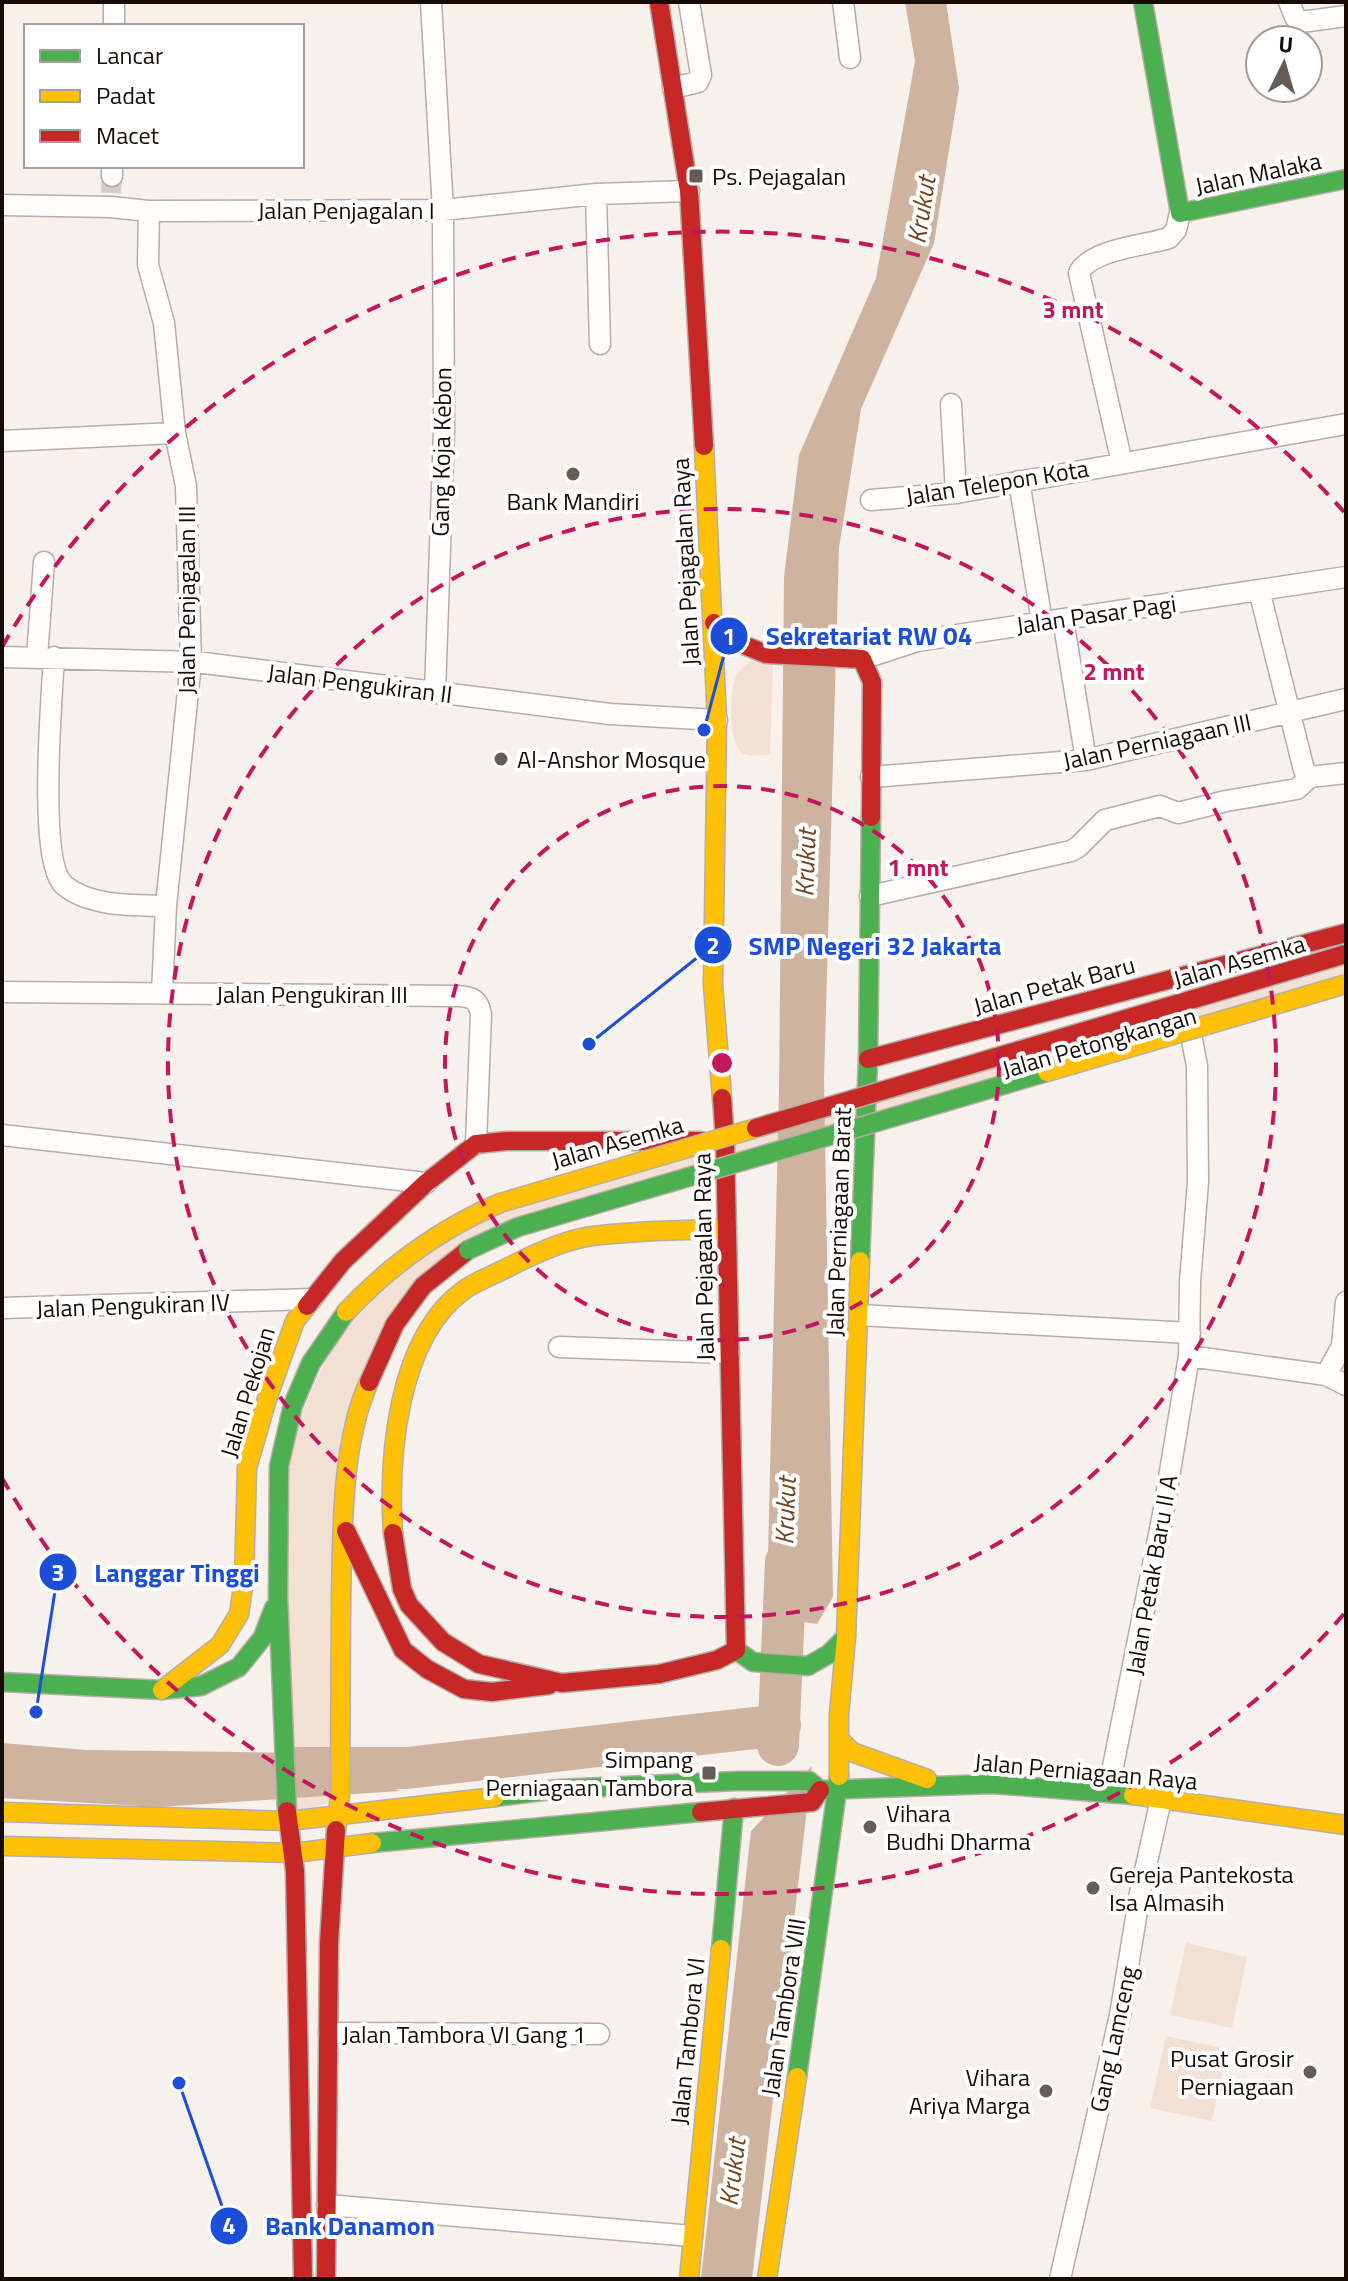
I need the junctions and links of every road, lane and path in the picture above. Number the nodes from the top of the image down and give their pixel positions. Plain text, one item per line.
1 (114, 2) edge
2 (431, 2) edge
3 (659, 2) edge
4 (689, 2) edge
5 (843, 2) edge
6 (1143, 2) edge
7 (1289, 2) edge
8 (1346, 16) edge
9 (114, 24) edge
10 (850, 58) dead end
11 (673, 88) junction
12 (1346, 179) edge
13 (111, 185) edge
14 (689, 191) junction
15 (596, 194) junction
16 (2, 205) edge
17 (443, 210) junction
18 (149, 211) junction
19 (1180, 213) junction
20 (600, 344) dead end
21 (951, 404) dead end
22 (1346, 424) edge
23 (175, 433) junction
24 (2, 441) edge
25 (1122, 463) junction
26 (1019, 481) junction
27 (956, 493) junction
28 (871, 500) dead end
29 (44, 562) dead end
30 (1346, 577) edge
31 (1259, 590) junction
32 (1063, 619) junction
33 (1042, 622) junction
34 (714, 623) junction
35 (2, 657) edge
36 (46, 657) junction
37 (853, 658) junction
38 (191, 662) junction
39 (435, 693) junction
40 (1346, 699) edge
41 (1288, 712) junction
42 (717, 720) junction
43 (1086, 760) junction
44 (1346, 773) edge
45 (871, 777) junction
46 (1310, 777) junction
47 (870, 896) junction
48 (166, 906) junction
49 (1346, 933) edge
50 (1346, 954) edge
51 (1346, 984) edge
52 (2, 992) edge
53 (162, 993) junction
54 (1346, 994) edge
55 (1192, 1040) junction
56 (868, 1059) junction
57 (2, 1135) edge
58 (866, 1136) junction
59 (596, 1140) junction
60 (725, 1141) junction
61 (476, 1144) junction
62 (426, 1183) junction
63 (727, 1228) junction
64 (611, 1233) junction
65 (312, 1299) junction
66 (1346, 1302) edge
67 (2, 1308) edge
68 (859, 1315) junction
69 (1190, 1333) junction
70 (1344, 1346) edge
71 (559, 1347) dead end
72 (729, 1353) junction
73 (1189, 1356) junction
74 (1326, 1375) junction
75 (1346, 1385) edge
76 (342, 1524) junction
77 (278, 1596) junction
78 (846, 1637) junction
79 (736, 1650) junction
80 (814, 1674) junction
81 (2, 1682) edge
82 (562, 1683) junction
83 (162, 1690) junction
84 (839, 1715) junction
85 (841, 1741) junction
86 (945, 1785) junction
87 (820, 1791) junction
88 (1108, 1792) junction
89 (1161, 1799) junction
90 (339, 1806) junction
91 (737, 1808) junction
92 (2, 1812) edge
93 (289, 1821) junction
94 (1346, 1825) edge
95 (2, 1846) edge
96 (333, 1849) junction
97 (294, 1853) junction
98 (329, 2033) junction
99 (298, 2034) junction
100 (599, 2034) dead end
101 (327, 2205) junction
102 (692, 2236) junction
103 (303, 2279) edge
104 (326, 2279) edge
105 (689, 2279) edge
106 (767, 2279) edge
107 (1060, 2279) edge

1 - 9 street
2 - 17 street, Gang Koja Kebon
3 - 11 street, Jalan Pejagalan Raya
4 - 11 street
5 - 10 street
6 - 19 street
7 - 8 street
11 - 14 street, Jalan Pejagalan Raya
12 - 19 street, Jalan Malaka
13 - 16 street, Jalan Penjagalan I
13 - 18 street, Jalan Penjagalan I
14 - 15 street, Jalan Penjagalan I
14 - 34 street, Jalan Pejagalan Raya
15 - 17 street, Jalan Penjagalan I
15 - 20 street
17 - 18 street, Jalan Penjagalan I
17 - 39 street, Gang Koja Kebon
18 - 23 street, Jalan Penjagalan III
19 - 25 street, Jalan Telepon Kota
21 - 27 street
22 - 25 street, Jalan Telepon Kota
23 - 24 street
23 - 38 street, Jalan Penjagalan III
25 - 26 street, Jalan Telepon Kota
26 - 27 street, Jalan Telepon Kota
26 - 33 street
27 - 28 street, Jalan Telepon Kota
29 - 36 street
30 - 31 street, Jalan Pasar Pagi
31 - 32 street, Jalan Pasar Pagi
31 - 41 street
32 - 33 street, Jalan Pasar Pagi
32 - 43 street
33 - 37 street, Jalan Pasar Pagi
34 - 37 street, Jalan Pasar Pagi
34 - 42 street, Jalan Pejagalan Raya
35 - 36 street, Jalan Pengukiran II
36 - 38 street, Jalan Pengukiran II
36 - 48 street
37 - 45 street, Jalan Perniagaan Barat
38 - 39 street, Jalan Pengukiran II
38 - 48 street, Jalan Penjagalan III
39 - 42 street, Jalan Pengukiran II
40 - 41 street, Jalan Perniagaan III
41 - 43 street, Jalan Perniagaan III
41 - 46 street
42 - 60 street, Jalan Pejagalan Raya
43 - 45 street, Jalan Perniagaan III
44 - 46 street
45 - 47 street, Jalan Perniagaan Barat
46 - 47 street
47 - 56 street, Jalan Perniagaan Barat
48 - 53 street, Jalan Penjagalan III
49 - 56 street, Jalan Petak Baru
50 - 77 street, Jalan Asemka, bridge
51 - 76 street, bridge
52 - 53 street, Jalan Pengukiran III
53 - 61 street, Jalan Pengukiran III
54 - 55 street, Jalan Petongkangan
55 - 58 street, Jalan Petongkangan
55 - 69 street, Jalan Petak Baru II A
56 - 58 street, Jalan Perniagaan Barat
57 - 62 street
58 - 68 street, Jalan Perniagaan Barat
59 - 60 street
59 - 61 street
59 - 64 street
60 - 63 street, Jalan Pejagalan Raya
61 - 62 street, Jalan Pekojan
62 - 65 street, Jalan Pekojan
63 - 64 street
63 - 72 street, Jalan Pejagalan Raya
64 - 82 street
65 - 67 street, Jalan Pengukiran IV
65 - 83 street, Jalan Pekojan
66 - 70 street
68 - 69 street
68 - 78 street, Jalan Perniagaan Barat
69 - 73 street, Jalan Petak Baru II A
70 - 74 street
71 - 72 street
72 - 79 street, Jalan Pejagalan Raya
73 - 74 street
73 - 88 street, Jalan Petak Baru II A
74 - 75 street
76 - 82 street
76 - 90 street
77 - 83 street
77 - 93 street, Jalan Asemka
78 - 80 street
78 - 84 street, Jalan Perniagaan Barat
79 - 80 street
79 - 82 street
80 - 84 street
81 - 83 street
84 - 85 street, Jalan Perniagaan Barat
85 - 86 street
85 - 87 street, Jalan Perniagaan Barat
86 - 87 street, Jalan Perniagaan Raya
86 - 88 street, Jalan Perniagaan Raya
87 - 90 street, Jalan Perniagaan Raya
87 - 91 street, Jalan Perniagaan Raya
87 - 106 street, Jalan Tambora VIII
88 - 89 street, Jalan Perniagaan Raya
89 - 94 street, Jalan Perniagaan Raya
89 - 107 street, Gang Lamceng
90 - 93 street, Jalan Perniagaan Raya
90 - 96 street
91 - 96 street, Jalan Perniagaan Raya
91 - 102 street, Jalan Tambora VI
92 - 93 street, Jalan Perniagaan Raya
93 - 97 street, Jalan Asemka
95 - 97 street, Jalan Perniagaan Raya
96 - 97 street, Jalan Perniagaan Raya
96 - 98 street
97 - 99 street, Jalan Asemka
98 - 99 street
98 - 100 street, Jalan Tambora VI Gang 1
98 - 101 street
99 - 103 street, Jalan Asemka
101 - 102 street
101 - 104 street
102 - 105 street, Jalan Tambora VI

